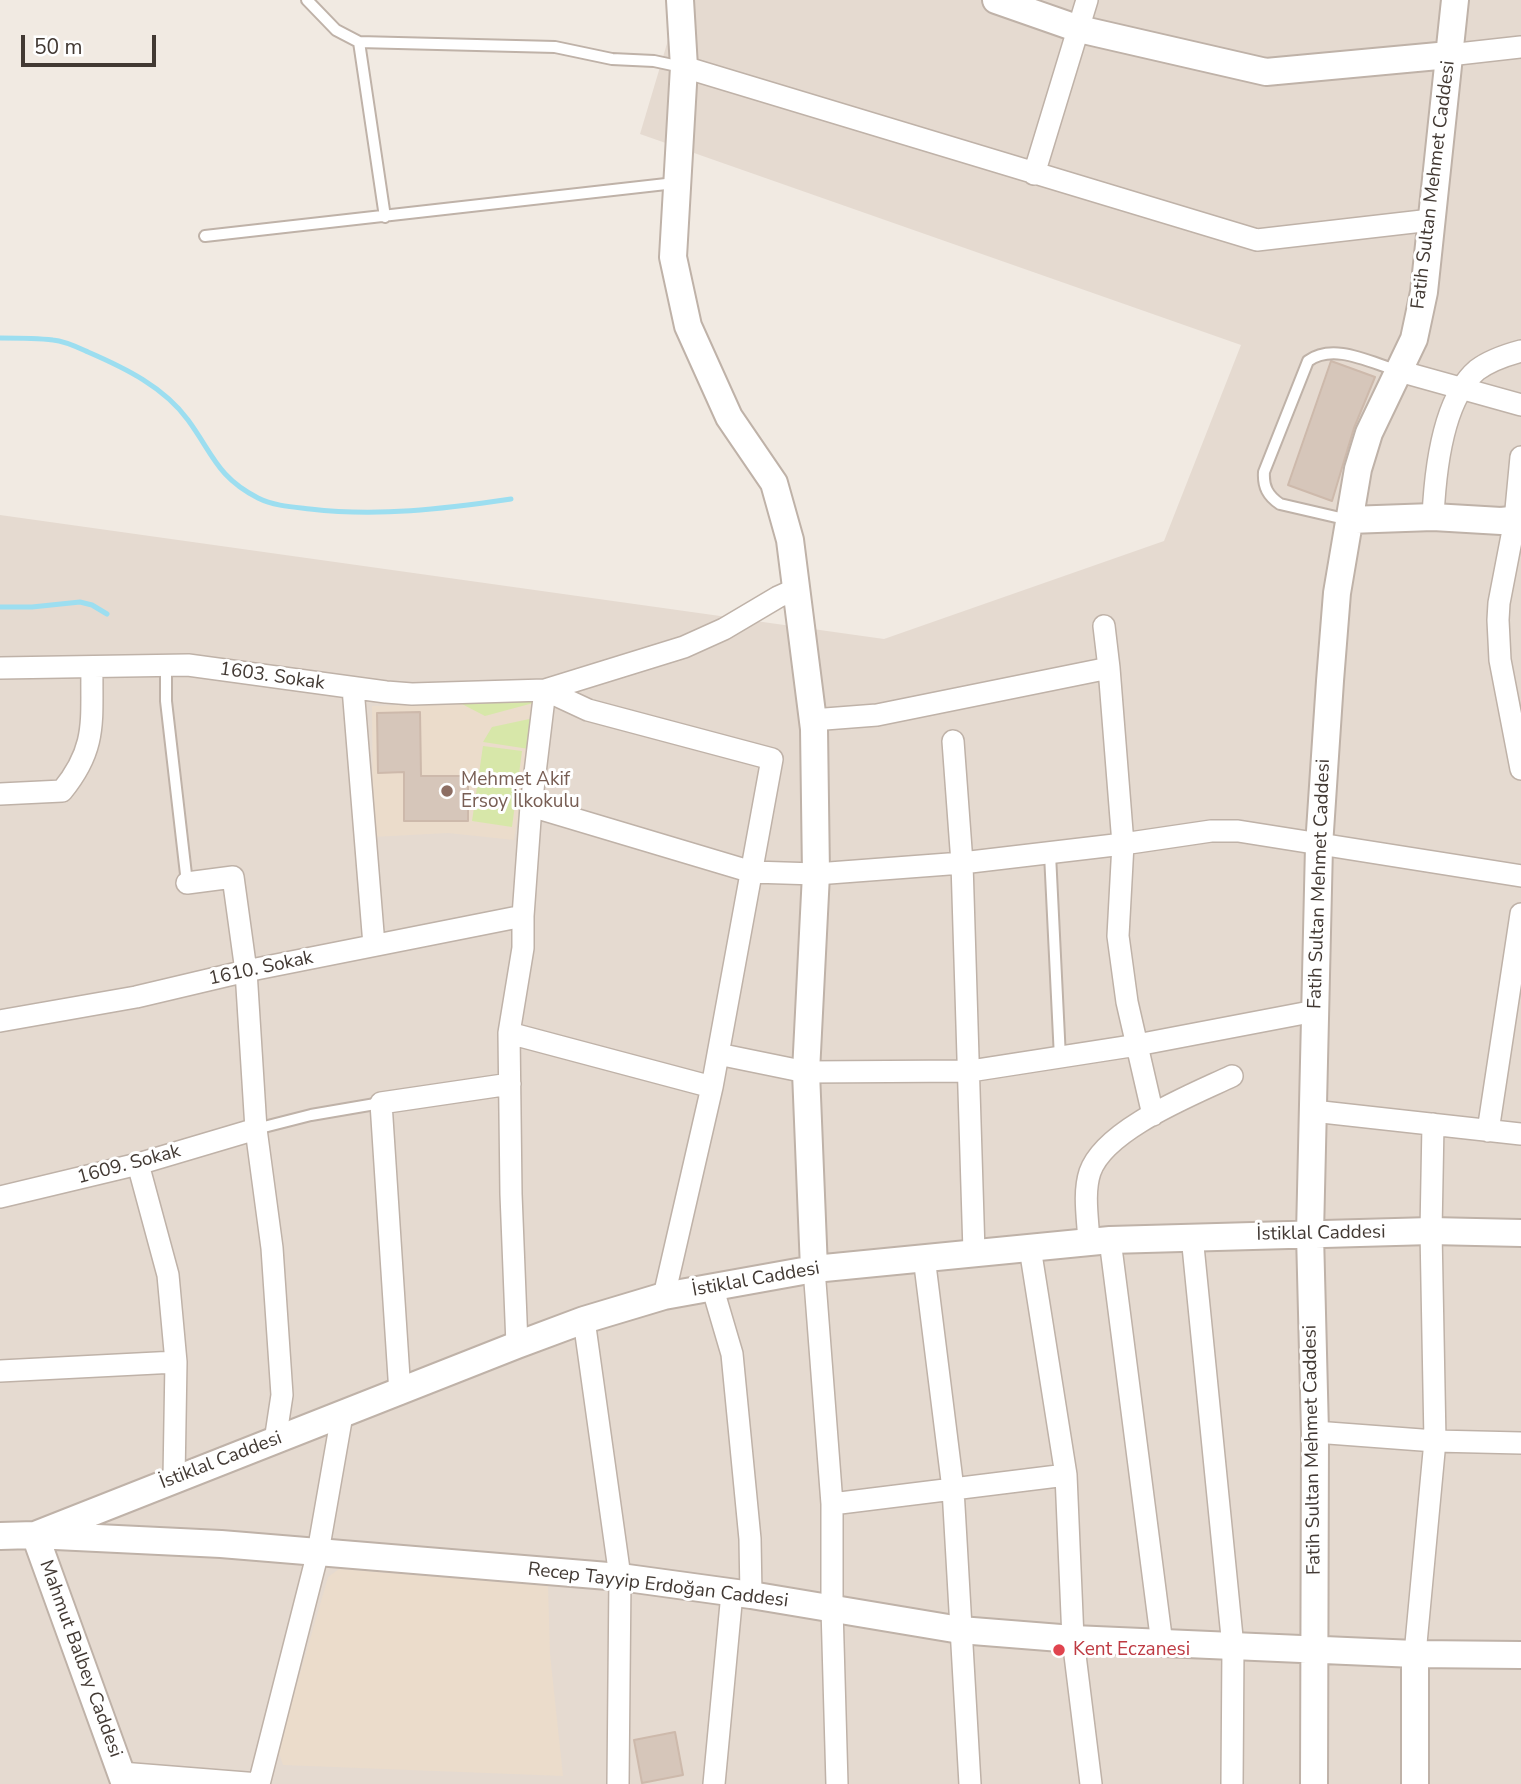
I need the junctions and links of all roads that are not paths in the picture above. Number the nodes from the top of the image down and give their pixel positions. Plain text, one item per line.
1 (307, 0) edge
2 (680, 0) edge
3 (996, 0) edge
4 (1087, 0) edge
5 (1455, 0) edge
6 (1079, 29) junction
7 (359, 42) junction
8 (1521, 47) edge
9 (1449, 55) junction
10 (684, 67) junction
11 (1034, 174) junction
12 (678, 183) junction
13 (385, 217) junction
14 (1431, 220) junction
15 (205, 236) dead end
16 (1521, 351) edge
17 (1399, 371) junction
18 (1462, 389) junction
19 (1521, 405) edge
20 (1521, 457) edge
21 (1433, 517) junction
22 (1349, 520) junction
23 (1518, 520) edge
24 (796, 589) junction
25 (1104, 626) dead end
26 (166, 664) junction
27 (92, 667) junction
28 (0, 668) edge
29 (1110, 668) junction
30 (353, 688) junction
31 (545, 690) junction
32 (812, 720) junction
33 (953, 741) dead end
34 (1521, 769) edge
35 (0, 794) edge
36 (531, 806) junction
37 (1123, 844) junction
38 (1319, 846) junction
39 (1050, 854) junction
40 (962, 863) junction
41 (752, 872) junction
42 (816, 874) junction
43 (1521, 876) edge
44 (187, 883) joint
45 (1521, 914) edge
46 (523, 915) junction
47 (374, 945) junction
48 (246, 971) junction
49 (1315, 1011) junction
50 (0, 1021) edge
51 (509, 1033) junction
52 (1137, 1045) junction
53 (718, 1054) junction
54 (1060, 1058) junction
55 (970, 1071) junction
56 (806, 1072) junction
57 (1232, 1076) dead end
58 (510, 1084) junction
59 (712, 1087) junction
60 (382, 1102) junction
61 (1313, 1111) junction
62 (1153, 1115) junction
63 (1433, 1124) junction
64 (256, 1129) junction
65 (1488, 1131) junction
66 (1521, 1134) edge
67 (138, 1164) junction
68 (0, 1197) edge
69 (1431, 1231) junction
70 (1521, 1233) edge
71 (1310, 1234) junction
72 (1192, 1236) junction
73 (1100, 1241) junction
74 (1030, 1248) junction
75 (974, 1252) junction
76 (924, 1257) junction
77 (814, 1269) junction
78 (712, 1286) junction
79 (664, 1296) junction
80 (584, 1320) junction
81 (517, 1345) junction
82 (176, 1362) junction
83 (0, 1371) edge
84 (400, 1393) junction
85 (342, 1415) junction
86 (1315, 1432) junction
87 (275, 1441) junction
88 (1435, 1441) junction
89 (1521, 1443) edge
90 (1066, 1475) junction
91 (174, 1478) junction
92 (953, 1489) junction
93 (832, 1504) junction
94 (35, 1535) junction
95 (0, 1536) edge
96 (318, 1552) junction
97 (620, 1577) junction
98 (742, 1594) junction
99 (832, 1608) junction
100 (960, 1630) junction
101 (1073, 1639) junction
102 (1163, 1644) junction
103 (1233, 1647) junction
104 (1314, 1649) junction
105 (1415, 1654) junction
106 (1521, 1655) edge
107 (123, 1778) edge
108 (259, 1784) edge
109 (618, 1784) edge
110 (714, 1784) edge
111 (837, 1784) edge
112 (970, 1784) edge
113 (1091, 1784) edge
114 (1232, 1784) edge
115 (1314, 1784) edge
116 (1415, 1784) edge

1 - 7 lane
2 - 10 street
3 - 6 street
4 - 6 street
5 - 9 street, Fatih Sultan Mehmet Caddesi
6 - 9 street
6 - 11 street
7 - 10 lane
7 - 13 lane
8 - 9 street
9 - 14 street, Fatih Sultan Mehmet Caddesi
10 - 11 street
10 - 12 street
11 - 14 street
12 - 13 lane
12 - 24 street
13 - 15 lane
14 - 17 street, Fatih Sultan Mehmet Caddesi
16 - 18 street
17 - 18 street
17 - 22 street, Fatih Sultan Mehmet Caddesi
17 - 22 lane
18 - 19 street
18 - 21 street
20 - 23 street
21 - 22 street
21 - 23 street
22 - 38 street, Fatih Sultan Mehmet Caddesi
23 - 34 street
24 - 31 street
24 - 32 street
25 - 29 street
26 - 27 street, 1603. Sokak
26 - 30 street, 1603. Sokak
26 - 44 lane
27 - 28 street, 1603. Sokak
27 - 35 street
29 - 32 street
29 - 37 street
30 - 31 street, 1603. Sokak
30 - 47 street
31 - 36 street
31 - 41 street
32 - 42 street
33 - 40 street
36 - 41 street
36 - 46 street
37 - 38 street
37 - 39 street
37 - 52 street
38 - 43 street
38 - 49 street, Fatih Sultan Mehmet Caddesi
39 - 40 street
39 - 54 lane
40 - 42 street
40 - 55 street
41 - 42 street
41 - 53 street
42 - 56 street
44 - 48 street
45 - 65 street
46 - 47 street, 1610. Sokak
46 - 51 street
47 - 48 street, 1610. Sokak
48 - 50 street, 1610. Sokak
48 - 64 street
49 - 52 street
49 - 61 street, Fatih Sultan Mehmet Caddesi
51 - 58 street
51 - 59 street
52 - 54 street
52 - 62 street
53 - 56 street
53 - 59 street
54 - 55 street
55 - 56 street
55 - 75 street
56 - 77 street
57 - 62 street
58 - 60 street
58 - 81 street
59 - 79 street
60 - 64 lane
60 - 84 street
61 - 63 street
61 - 71 street, Fatih Sultan Mehmet Caddesi
62 - 73 street
63 - 65 street
63 - 69 street
64 - 67 street, 1609. Sokak
64 - 87 street
65 - 66 street
67 - 68 street, 1609. Sokak
67 - 82 street
69 - 70 street, İstiklal Caddesi
69 - 71 street, İstiklal Caddesi
69 - 88 street
71 - 72 street, İstiklal Caddesi
71 - 86 street, Fatih Sultan Mehmet Caddesi
72 - 73 street, İstiklal Caddesi
72 - 103 street
73 - 74 street, İstiklal Caddesi
73 - 102 street
74 - 75 street, İstiklal Caddesi
74 - 90 street
75 - 76 street, İstiklal Caddesi
76 - 77 street, İstiklal Caddesi
76 - 92 street
77 - 78 street, İstiklal Caddesi
77 - 93 street
78 - 79 street, İstiklal Caddesi
78 - 98 street
79 - 80 street, İstiklal Caddesi
80 - 81 street, İstiklal Caddesi
80 - 97 street
81 - 84 street, İstiklal Caddesi
82 - 83 street
82 - 91 street
84 - 85 street, İstiklal Caddesi
85 - 87 street, İstiklal Caddesi
85 - 96 street
86 - 88 street
86 - 104 street, Fatih Sultan Mehmet Caddesi
87 - 91 street, İstiklal Caddesi
88 - 89 street
88 - 105 street
90 - 92 street
90 - 101 street
91 - 94 street, İstiklal Caddesi
92 - 93 street
92 - 100 street
93 - 99 street
94 - 95 street, Recep Tayyip Erdoğan Caddesi
94 - 96 street, Recep Tayyip Erdoğan Caddesi
94 - 107 street, Mahmut Balbey Caddesi
96 - 97 street, Recep Tayyip Erdoğan Caddesi
96 - 108 street
97 - 98 street, Recep Tayyip Erdoğan Caddesi
97 - 109 street
98 - 99 street, Recep Tayyip Erdoğan Caddesi
98 - 110 street
99 - 100 street, Recep Tayyip Erdoğan Caddesi
99 - 111 street
100 - 101 street, Recep Tayyip Erdoğan Caddesi
100 - 112 street
101 - 102 street, Recep Tayyip Erdoğan Caddesi
101 - 113 street
102 - 103 street, Recep Tayyip Erdoğan Caddesi
103 - 104 street, Recep Tayyip Erdoğan Caddesi
103 - 114 street
104 - 105 street, Recep Tayyip Erdoğan Caddesi
104 - 115 street, Fatih Sultan Mehmet Caddesi
105 - 106 street, Recep Tayyip Erdoğan Caddesi
105 - 116 street
107 - 108 street

